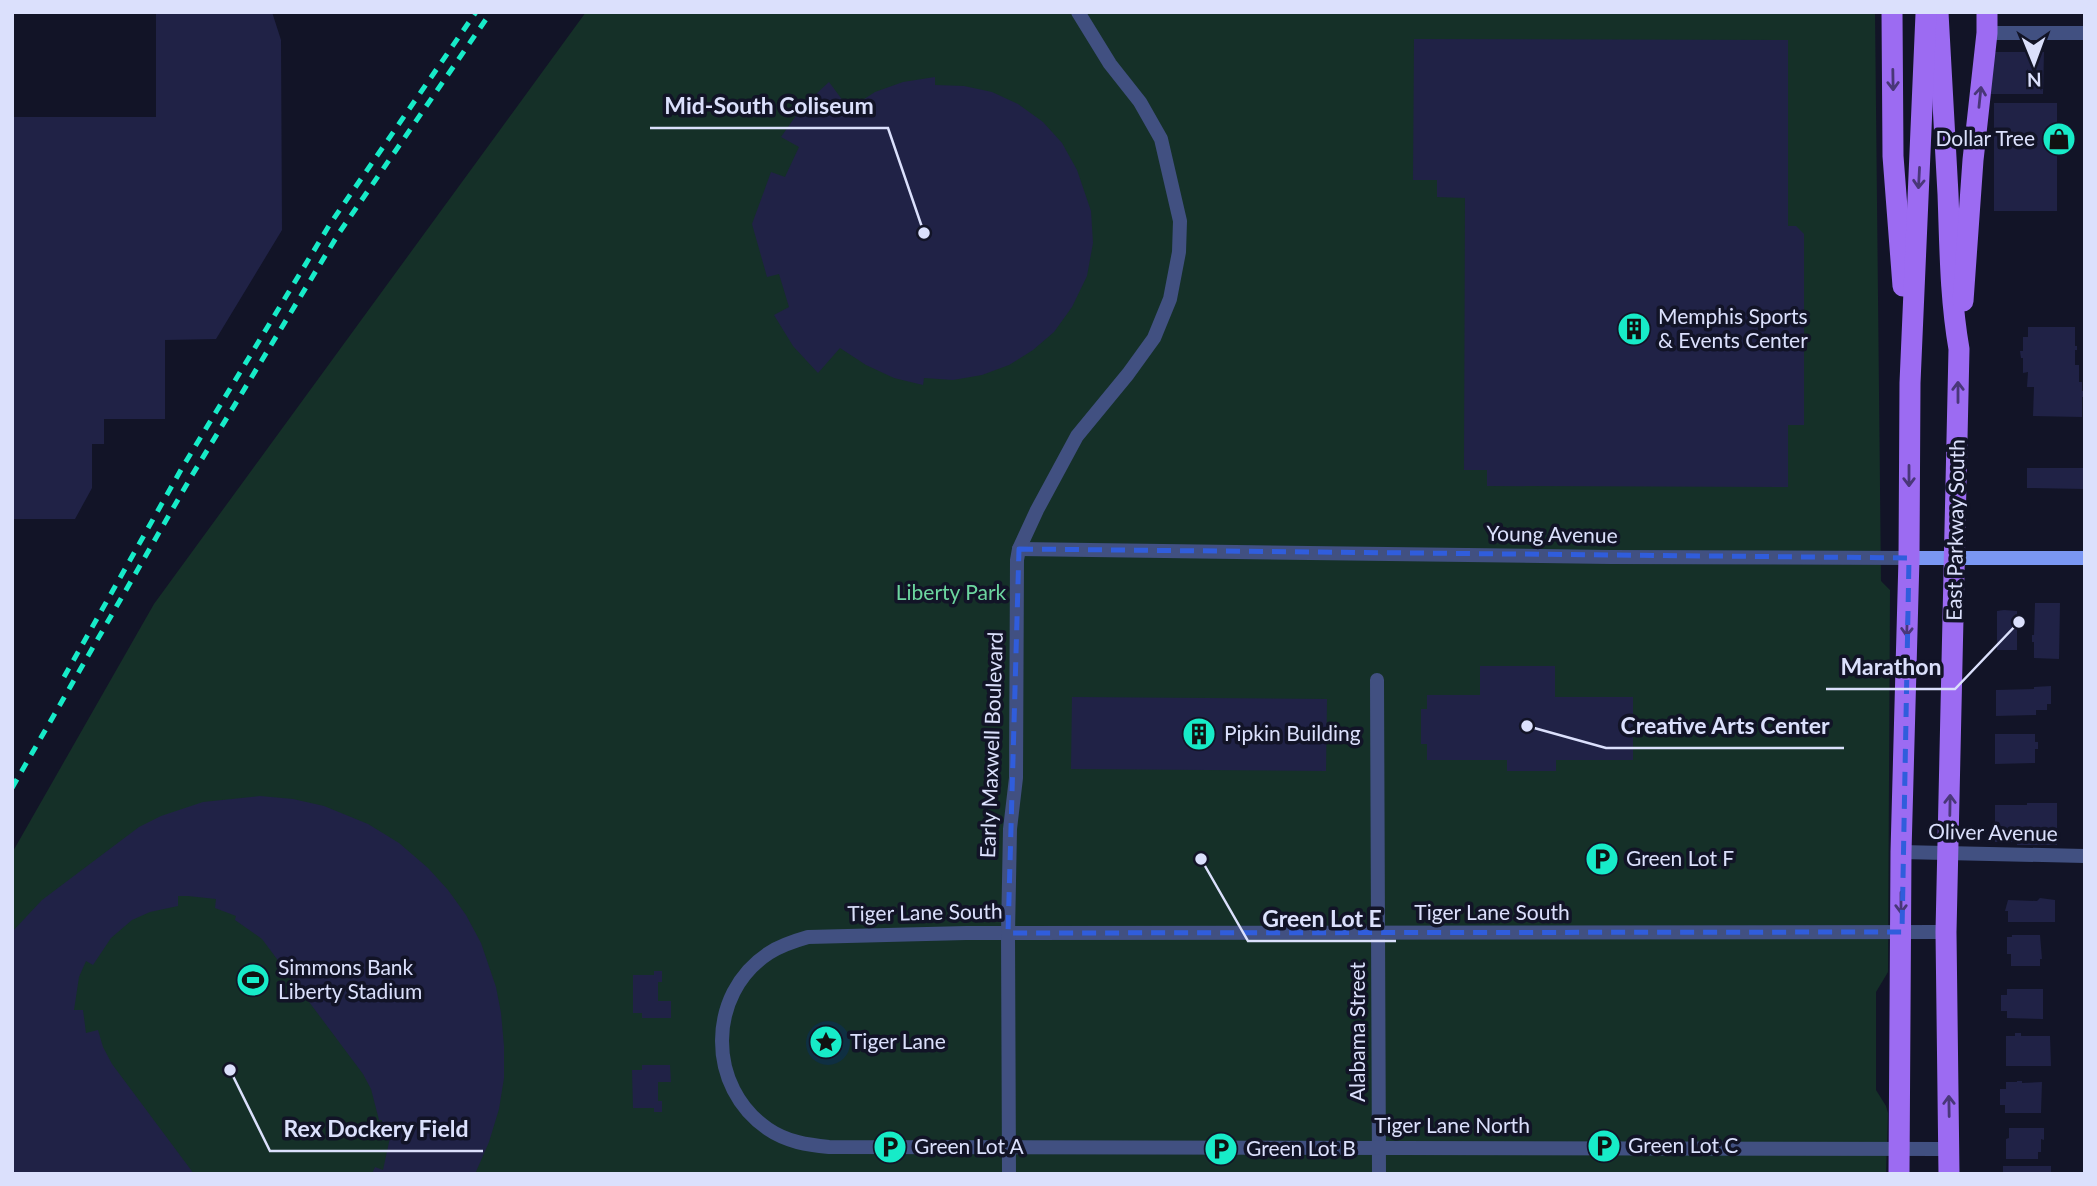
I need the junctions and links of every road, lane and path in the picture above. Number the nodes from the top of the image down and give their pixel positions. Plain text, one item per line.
1 (1078, 12) edge
2 (1892, 12) edge
3 (1927, 12) edge
4 (1938, 12) edge
5 (1987, 23) edge
6 (2085, 33) edge
7 (1959, 349) junction
8 (1910, 383) junction
9 (1019, 549) junction
10 (1909, 558) junction
11 (1955, 558) junction
12 (2085, 558) edge
13 (1377, 680) dead end
14 (1901, 852) junction
15 (1949, 853) junction
16 (2085, 856) edge
17 (1902, 932) junction
18 (1947, 932) junction
19 (1008, 933) junction
20 (1378, 934) junction
21 (829, 1147) joint
22 (1009, 1147) junction
23 (1379, 1147) junction
24 (1899, 1148) junction
25 (1949, 1149) junction
26 (1009, 1174) edge
27 (1378, 1174) edge
28 (1899, 1174) edge
29 (1949, 1174) edge

1 - 9 street, Early Maxwell Boulevard
2 -> 8 main road
3 -> 8 main road
4 - 7 main road, East Parkway South
5 - 6 street
7 -> 5 main road
11 -> 7 main road, East Parkway South
8 -> 10 main road
9 - 10 street, Young Avenue
9 - 19 street, Early Maxwell Boulevard
10 - 11 street, Young Avenue
10 -> 14 main road
11 - 12 street, Young Avenue
15 -> 11 main road, East Parkway South
13 - 20 street, Alabama Street
14 - 15 street, Oliver Avenue
14 -> 17 main road
15 - 16 street, Oliver Avenue
15 - 18 main road, East Parkway South
17 - 18 street, Tiger Lane South
17 - 20 street, Tiger Lane South
17 - 24 main road
25 -> 18 main road, East Parkway South
19 - 20 street, Tiger Lane South
19 - 21 street, Tiger Lane South
19 - 22 street, Early Maxwell Boulevard
20 - 23 street, Alabama Street
21 - 22 street, Tiger Lane North
22 - 23 street, Tiger Lane North
22 - 26 street, Early Maxwell Boulevard
23 - 24 street, Tiger Lane North
23 - 27 street, Alabama Street
24 - 25 street, Tiger Lane North
24 - 28 main road
25 - 29 main road, East Parkway South

